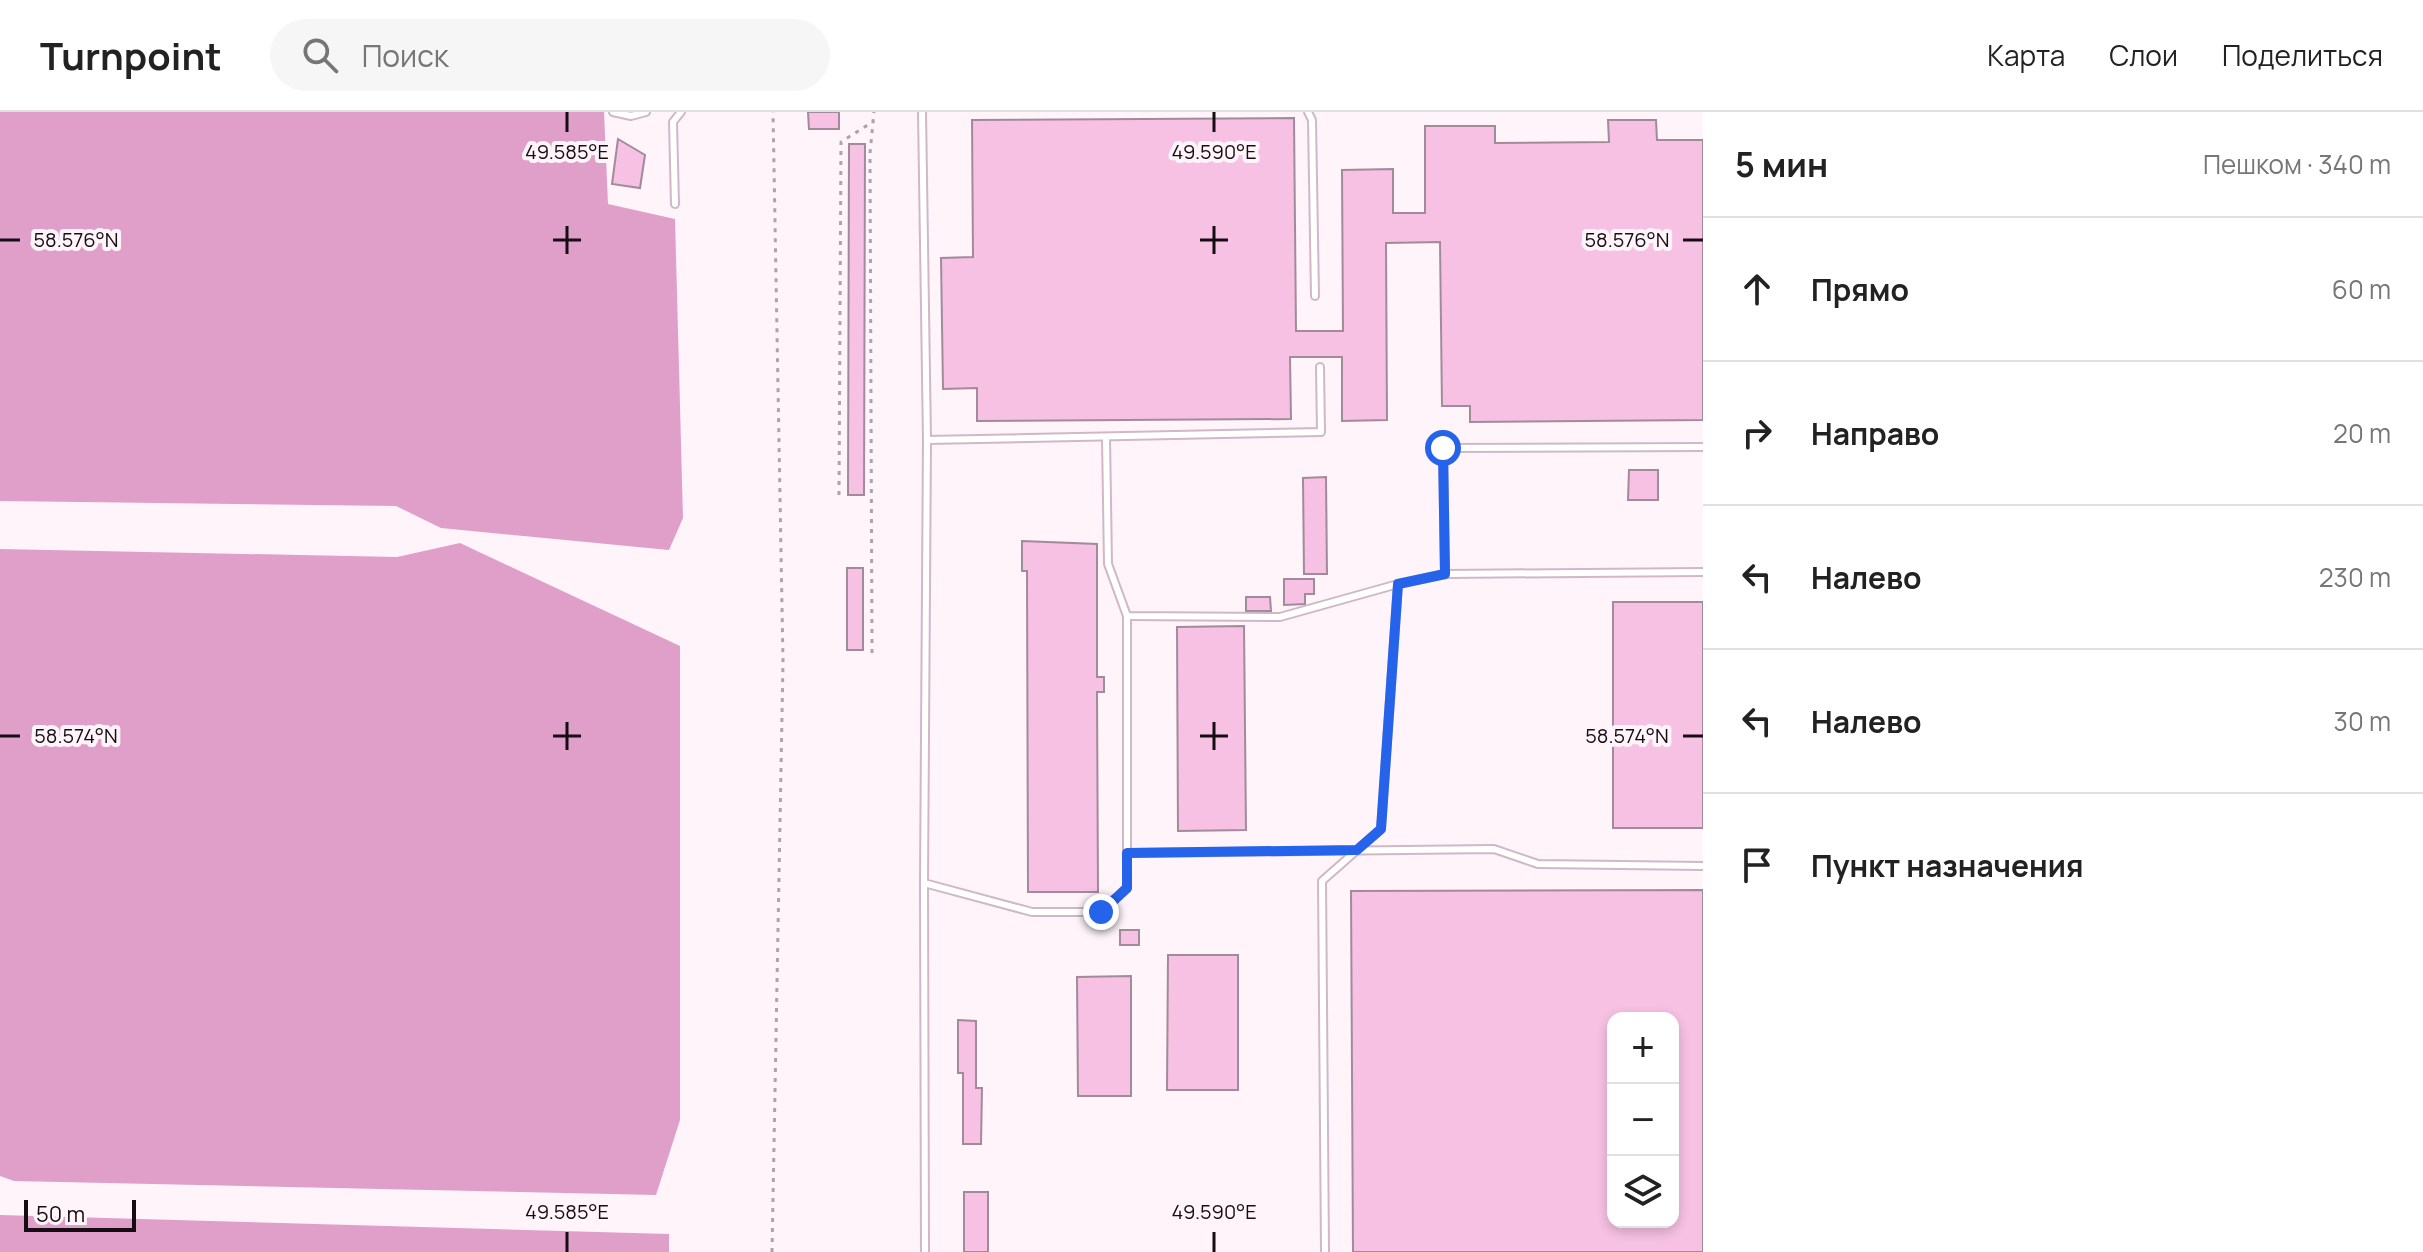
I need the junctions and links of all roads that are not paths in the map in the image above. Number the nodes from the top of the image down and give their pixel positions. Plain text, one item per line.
1 (613, 112) edge
2 (646, 112) edge
3 (681, 112) edge
4 (922, 112) edge
5 (1308, 112) edge
6 (675, 204) dead end
7 (1315, 296) dead end
8 (1320, 367) dead end
9 (1106, 438) junction
10 (927, 440) junction
11 (1703, 447) edge
12 (1703, 572) edge
13 (1445, 574) junction
14 (1398, 584) junction
15 (1127, 616) junction
16 (1357, 850) junction
17 (1127, 853) junction
18 (1703, 866) edge
19 (924, 883) junction
20 (925, 1252) edge
21 (1325, 1252) edge

1 - 2 lane
3 - 6 lane
4 - 10 lane
5 - 7 lane
8 - 9 lane
9 - 10 lane
9 - 15 lane
10 - 19 lane
11 - 13 lane
12 - 13 lane
13 - 14 lane
14 - 15 lane
14 - 16 lane
15 - 17 lane
16 - 17 lane
16 - 18 lane
16 - 21 lane
17 - 19 lane
19 - 20 lane

